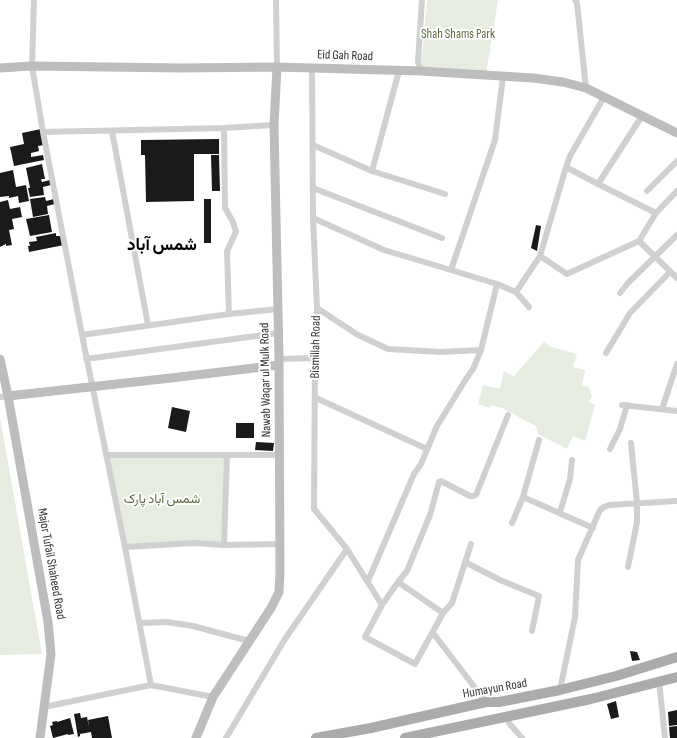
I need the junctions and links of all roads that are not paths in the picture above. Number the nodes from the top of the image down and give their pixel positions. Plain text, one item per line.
1 (34, 0) edge
2 (276, 0) edge
3 (422, 0) edge
4 (575, 0) edge
5 (32, 66) junction
6 (277, 67) junction
7 (0, 68) edge
8 (312, 68) junction
9 (399, 71) junction
10 (421, 71) junction
11 (503, 77) junction
12 (586, 88) junction
13 (604, 97) junction
14 (642, 116) junction
15 (274, 125) junction
16 (224, 128) junction
17 (112, 131) junction
18 (43, 132) junction
19 (677, 133) edge
20 (313, 145) junction
21 (677, 160) edge
22 (566, 168) junction
23 (372, 171) junction
24 (598, 184) junction
25 (313, 188) junction
26 (677, 190) edge
27 (647, 191) dead end
28 (445, 194) dead end
29 (656, 213) junction
30 (313, 218) junction
31 (677, 235) edge
32 (442, 238) dead end
33 (639, 241) junction
34 (540, 256) junction
35 (656, 257) junction
36 (451, 270) junction
37 (670, 272) junction
38 (677, 278) edge
39 (498, 284) junction
40 (516, 292) junction
41 (620, 292) dead end
42 (530, 307) dead end
43 (317, 308) junction
44 (278, 309) junction
45 (229, 314) junction
46 (148, 325) junction
47 (278, 333) junction
48 (82, 335) junction
49 (481, 350) junction
50 (606, 353) dead end
51 (315, 358) junction
52 (0, 359) edge
53 (86, 359) junction
54 (279, 362) junction
55 (677, 364) edge
56 (92, 387) junction
57 (4, 396) edge
58 (316, 398) junction
59 (662, 409) junction
60 (677, 411) edge
61 (508, 415) dead end
62 (539, 440) dead end
63 (631, 442) dead end
64 (427, 448) junction
65 (610, 449) dead end
66 (106, 454) junction
67 (227, 455) junction
68 (279, 455) junction
69 (572, 460) dead end
70 (524, 497) junction
71 (677, 501) edge
72 (637, 503) junction
73 (560, 512) junction
74 (512, 523) dead end
75 (593, 528) junction
76 (280, 544) junction
77 (471, 544) dead end
78 (224, 545) junction
79 (125, 547) junction
80 (347, 549) junction
81 (465, 562) junction
82 (628, 567) dead end
83 (368, 581) junction
84 (398, 582) junction
85 (382, 605) junction
86 (443, 613) junction
87 (140, 623) junction
88 (532, 631) dead end
89 (433, 633) junction
90 (249, 641) junction
91 (677, 657) edge
92 (677, 677) edge
93 (659, 681) junction
94 (151, 685) junction
95 (560, 690) junction
96 (213, 697) junction
97 (486, 702) junction
98 (44, 707) junction
99 (509, 723) dead end
100 (40, 738) edge
101 (196, 738) edge
102 (226, 738) edge
103 (316, 738) edge
104 (405, 738) edge
105 (522, 738) edge
106 (665, 738) edge

1 - 5 street
2 - 6 street, Nawab Waqar ul Mulk Road
3 - 10 street
4 - 12 street
5 - 6 street, Eid Gah Road
5 - 7 street, Eid Gah Road
5 - 18 street
6 - 8 street, Eid Gah Road
6 - 15 street, Nawab Waqar ul Mulk Road
8 - 9 street, Eid Gah Road
8 - 20 street, Bismillah Road
9 - 10 street, Eid Gah Road
9 - 23 street
10 - 11 street, Eid Gah Road
11 - 12 street, Eid Gah Road
11 - 36 street
12 - 13 street, Eid Gah Road
13 - 14 street, Eid Gah Road
13 - 22 street
14 - 19 street, Eid Gah Road
14 - 24 street
15 - 16 street
15 - 44 street, Nawab Waqar ul Mulk Road
16 - 17 street
16 - 45 street
17 - 18 street
17 - 46 street
18 - 48 street
20 - 23 street
20 - 25 street, Bismillah Road
21 - 27 street
22 - 24 street
22 - 34 street
23 - 28 street
24 - 29 street
25 - 30 street, Bismillah Road
25 - 32 street
26 - 29 street
29 - 33 street
30 - 36 street
30 - 43 street, Bismillah Road
31 - 35 street
33 - 34 street
33 - 35 street
34 - 40 street
35 - 37 street
35 - 41 street
36 - 39 street
37 - 38 street
37 - 50 street
39 - 40 street
39 - 49 street
40 - 42 street
43 - 49 street
43 - 51 street, Bismillah Road
44 - 45 street
44 - 47 street, Nawab Waqar ul Mulk Road
45 - 46 street
46 - 48 street
47 - 53 street
47 - 54 street, Nawab Waqar ul Mulk Road
48 - 53 street
49 - 64 street
51 - 54 street
51 - 58 street, Bismillah Road
52 - 57 street, Major Tufail Shaheed Road
53 - 56 street
54 - 56 street
54 - 68 street, Nawab Waqar ul Mulk Road
55 - 59 street
56 - 57 street
56 - 66 street
57 - 98 street, Major Tufail Shaheed Road
58 - 64 street
58 - 80 street, Bismillah Road
59 - 60 street
59 - 65 street
61 - 84 street
62 - 70 street
63 - 72 street
64 - 83 street
66 - 67 street
66 - 79 street
67 - 68 street
67 - 78 street
68 - 76 street, Nawab Waqar ul Mulk Road
69 - 73 street
70 - 73 street
70 - 74 street
71 - 72 street
72 - 75 street
72 - 82 street
73 - 75 street
75 - 95 street
76 - 78 street
76 - 90 street, Nawab Waqar ul Mulk Road
77 - 81 street
78 - 79 street
79 - 87 street
80 - 83 street, Bismillah Road
80 - 102 street
81 - 86 street
81 - 88 street
83 - 85 street, Bismillah Road
84 - 85 street
84 - 86 street
85 - 89 street
86 - 89 street
87 - 90 street
87 - 94 street
89 - 97 street
90 - 96 street, Nawab Waqar ul Mulk Road
91 - 95 main road, Humayun Road
92 - 93 main road
93 - 104 main road
93 - 106 street
94 - 96 street
94 - 98 street
95 - 97 main road, Humayun Road
96 - 101 street, Nawab Waqar ul Mulk Road
97 - 103 main road, Humayun Road
98 - 100 street, Major Tufail Shaheed Road
99 - 105 street

